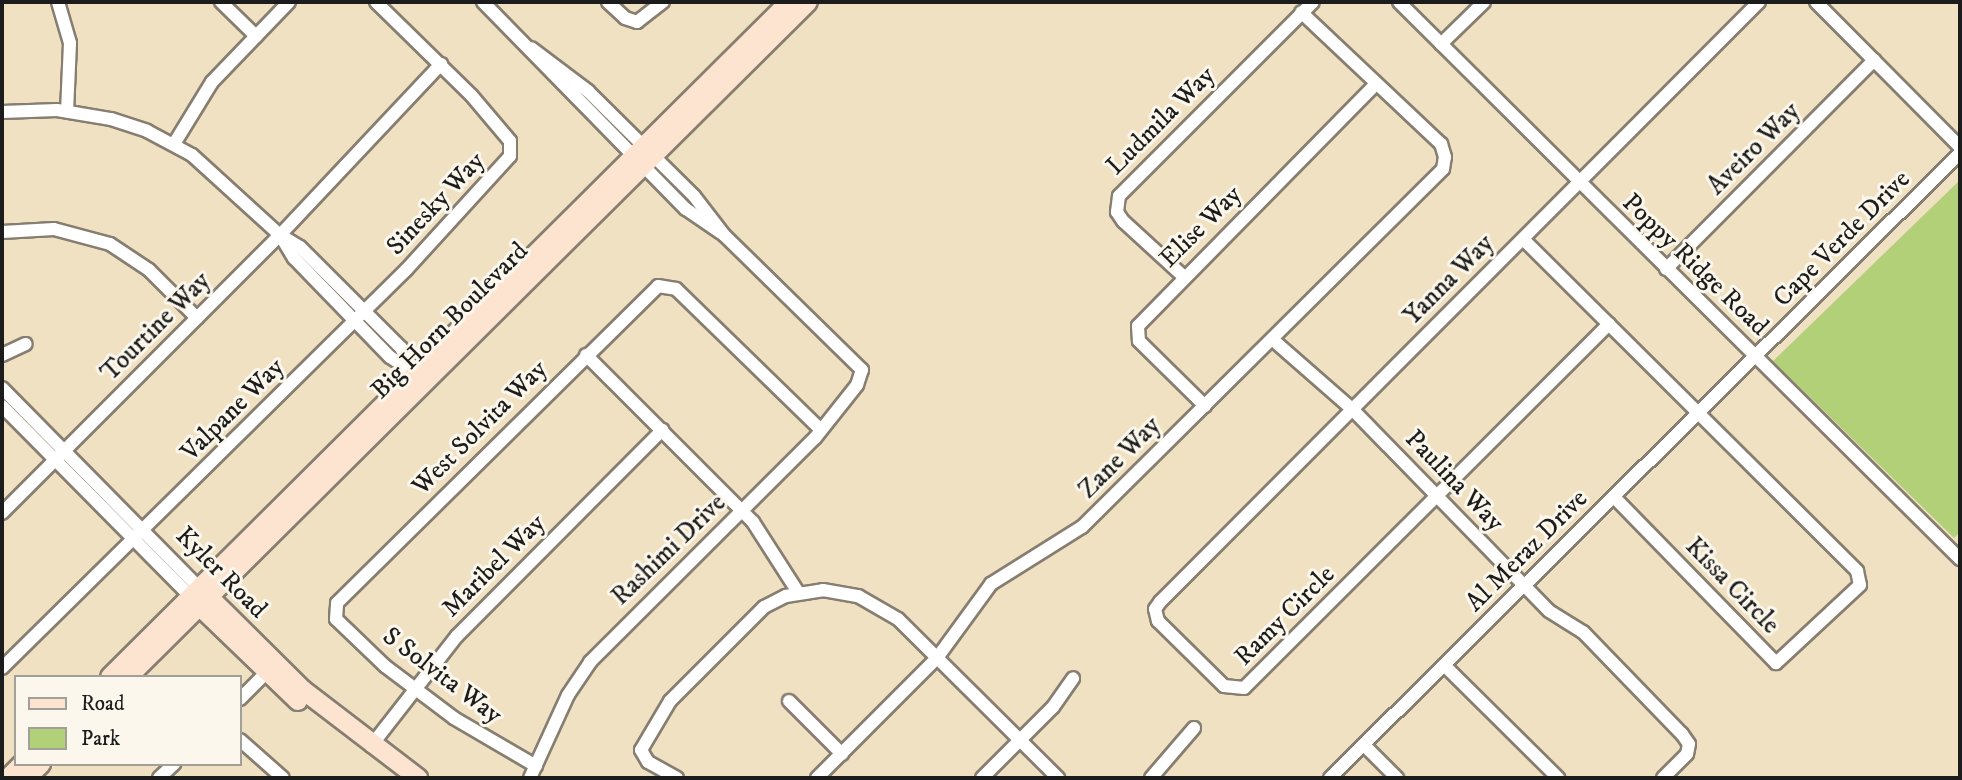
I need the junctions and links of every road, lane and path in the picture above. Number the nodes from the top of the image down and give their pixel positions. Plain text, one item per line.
1 (58, 2) edge
2 (221, 2) edge
3 (289, 2) edge
4 (376, 2) edge
5 (482, 2) edge
6 (608, 2) edge
7 (663, 2) edge
8 (789, 2) edge
9 (808, 2) edge
10 (1313, 2) edge
11 (1399, 2) edge
12 (1484, 2) edge
13 (1759, 2) edge
14 (1816, 2) edge
15 (1301, 12) junction
16 (256, 36) junction
17 (1441, 44) junction
18 (1874, 60) junction
19 (441, 64) junction
20 (1375, 85) junction
21 (66, 111) junction
22 (2, 112) edge
23 (174, 144) junction
24 (1960, 147) edge
25 (1960, 153) edge
26 (643, 156) junction
27 (1579, 183) junction
28 (2, 232) edge
29 (280, 235) junction
30 (1523, 239) junction
31 (1666, 270) junction
32 (1183, 276) junction
33 (360, 316) junction
34 (197, 318) junction
35 (1609, 324) junction
36 (1272, 339) junction
37 (26, 344) dead end
38 (2, 355) edge
39 (586, 355) junction
40 (1756, 357) junction
41 (415, 373) junction
42 (2, 388) edge
43 (2, 406) edge
44 (1205, 406) junction
45 (1352, 410) junction
46 (1699, 414) junction
47 (662, 430) junction
48 (821, 430) junction
49 (59, 456) junction
50 (1437, 496) junction
51 (1614, 497) junction
52 (742, 510) junction
53 (2, 513) edge
54 (139, 536) junction
55 (1960, 559) edge
56 (1525, 586) junction
57 (798, 592) junction
58 (199, 597) junction
59 (334, 609) joint
60 (937, 658) junction
61 (1444, 665) junction
62 (2, 668) edge
63 (266, 673) junction
64 (112, 675) edge
65 (130, 675) edge
66 (1073, 678) dead end
67 (413, 688) junction
68 (242, 697) edge
69 (789, 701) dead end
70 (1194, 728) dead end
71 (1020, 740) junction
72 (242, 742) edge
73 (1364, 745) junction
74 (371, 746) junction
75 (842, 754) junction
76 (172, 766) edge
77 (536, 766) junction
78 (159, 778) edge
79 (283, 778) edge
80 (398, 778) edge
81 (418, 778) edge
82 (530, 778) edge
83 (677, 778) edge
84 (817, 778) edge
85 (982, 778) edge
86 (1058, 778) edge
87 (1151, 778) edge
88 (1330, 778) edge
89 (1397, 778) edge
90 (1558, 778) edge
91 (1663, 778) edge

1 - 21 street
2 - 16 street
3 - 16 street
4 - 19 street, Sinesky Way
5 - 26 street
6 - 7 street
8 - 26 main road, Big Horn Boulevard
9 - 26 main road, Big Horn Boulevard
10 - 15 street, Ludmila Way
11 - 17 street, Poppy Ridge Road
12 - 17 street
13 - 27 street, Yanna Way
14 - 18 street
15 - 20 street
15 - 32 street, Ludmila Way
16 - 23 street
17 - 27 street, Poppy Ridge Road
18 - 24 street
18 - 31 street, Aveiro Way
19 - 29 street, Tourtine Way
19 - 33 street, Sinesky Way
20 - 32 street, Elise Way
20 - 36 street, Zane Way
21 - 22 street
21 - 23 street
23 - 29 street
25 - 40 street, Cape Verde Drive
26 - 41 main road, Big Horn Boulevard
26 - 48 street, Rashimi Drive
26 - 58 main road, Big Horn Boulevard
27 - 30 street, Yanna Way
27 - 31 street, Poppy Ridge Road
28 - 34 street
29 - 33 street
29 - 34 street, Tourtine Way
30 - 35 street
30 - 45 street, Yanna Way
31 - 40 street, Poppy Ridge Road
32 - 44 street, Elise Way
33 - 41 street
33 - 54 street, Valpane Way
34 - 49 street, Tourtine Way
35 - 46 street
35 - 50 street
36 - 44 street, Zane Way
36 - 45 street, Paulina Way
37 - 38 street
39 - 47 street
39 - 48 street, West Solvita Way
39 - 59 street, West Solvita Way
40 - 46 street, Al Meraz Drive
40 - 55 street, Poppy Ridge Road
41 - 58 main road, Big Horn Boulevard
42 - 49 street, Kyler Road
43 - 49 street, Kyler Road
44 - 60 street, Zane Way
45 - 50 street, Paulina Way
45 - 50 street, Ramy Circle
46 - 51 street, Al Meraz Drive
46 - 51 street, Kissa Circle
47 - 52 street
47 - 67 street, Maribel Way
48 - 52 street, Rashimi Drive
49 - 53 street, Tourtine Way
49 - 54 street, Kyler Road
50 - 56 street, Paulina Way
51 - 56 street, Al Meraz Drive
52 - 57 street
52 - 77 street, Rashimi Drive
54 - 58 street, Kyler Road
54 - 62 street, Valpane Way
56 - 61 street, Al Meraz Drive
56 - 91 street, Paulina Way
57 - 60 street
57 - 83 street
58 - 63 main road, Kyler Road
58 - 64 main road, Big Horn Boulevard
58 - 65 main road, Big Horn Boulevard
58 - 74 main road, Kyler Road
59 - 67 street, S Solvita Way
60 - 71 street
60 - 75 street, Zane Way
61 - 73 street, Al Meraz Drive
61 - 90 street
63 - 68 street
63 - 80 main road, Kyler Road
66 - 71 street
67 - 74 street, Maribel Way
67 - 77 street, S Solvita Way
69 - 75 street
70 - 87 street
71 - 85 street
71 - 86 street
72 - 79 street
73 - 88 street, Al Meraz Drive
73 - 89 street
74 - 81 main road, Kyler Road
75 - 84 street, Zane Way
76 - 78 street
77 - 82 street, Rashimi Drive

